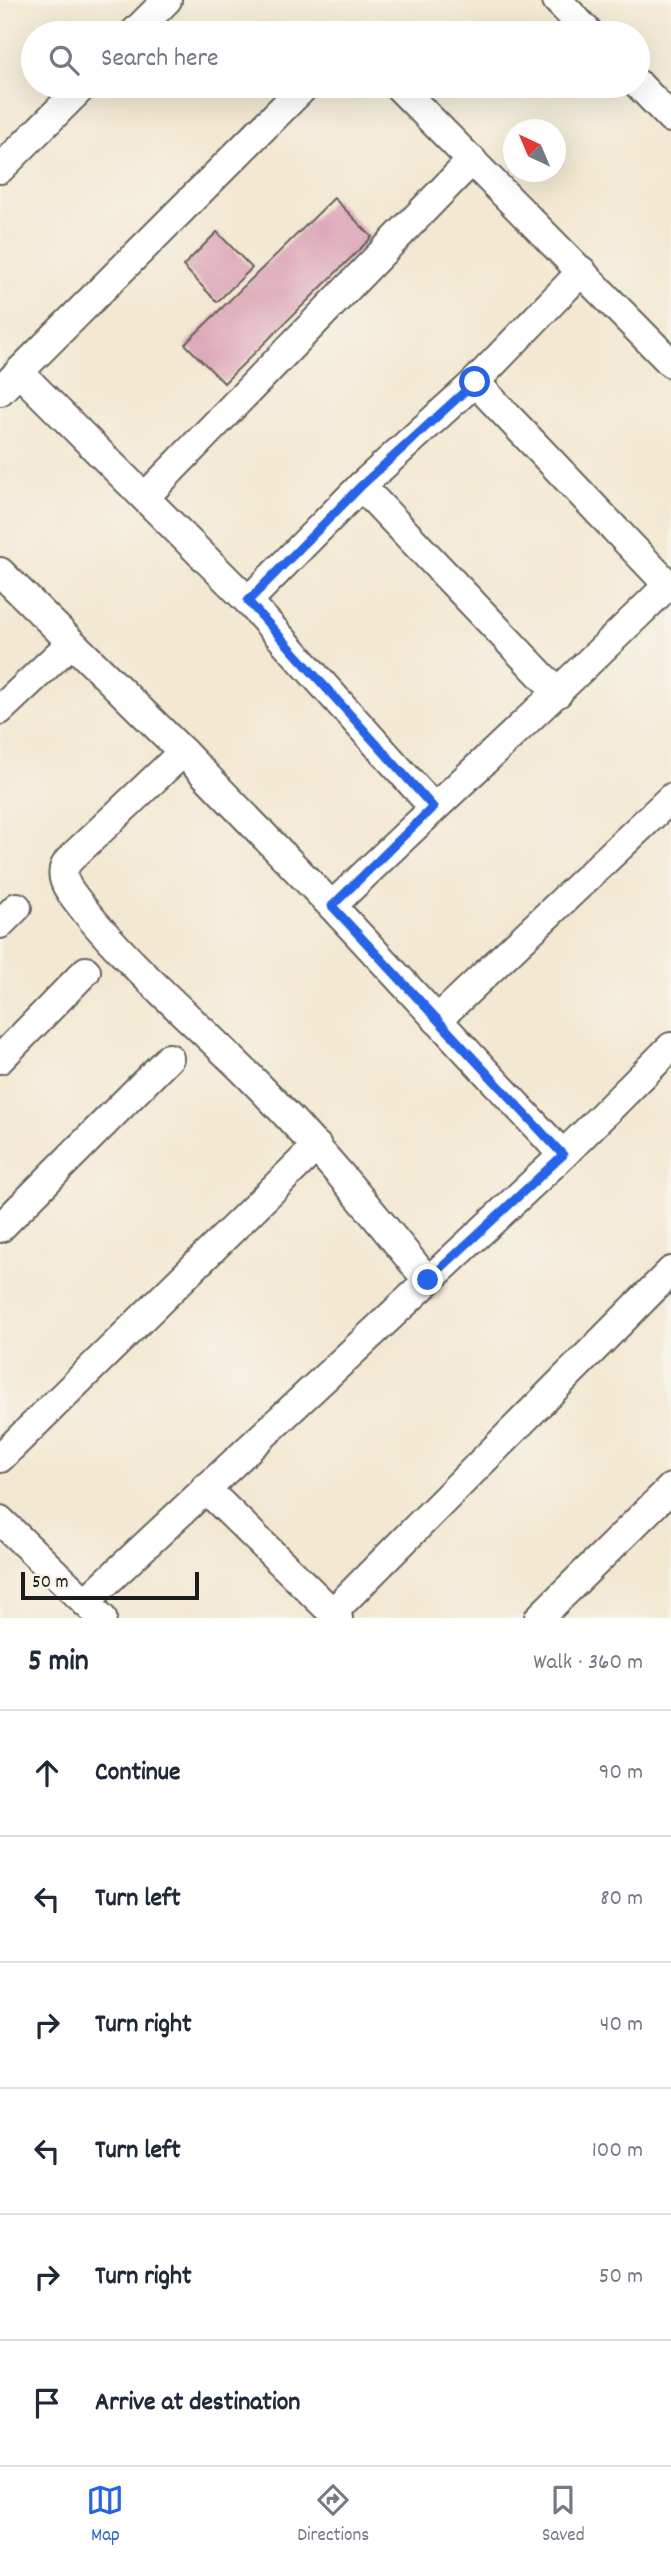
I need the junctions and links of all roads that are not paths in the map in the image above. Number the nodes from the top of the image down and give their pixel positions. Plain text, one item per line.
1 (167, 0) edge
2 (565, 3) edge
3 (146, 21) edge
4 (579, 21) edge
5 (650, 96) edge
6 (71, 98) edge
7 (293, 98) edge
8 (410, 98) edge
9 (671, 118) edge
10 (472, 160) junction
11 (0, 169) edge
12 (582, 271) junction
13 (671, 363) edge
14 (9, 382) edge
15 (475, 382) junction
16 (361, 486) junction
17 (146, 496) junction
18 (0, 572) edge
19 (669, 586) edge
20 (248, 601) junction
21 (71, 644) junction
22 (558, 693) junction
23 (0, 710) edge
24 (183, 752) junction
25 (671, 798) edge
26 (433, 807) junction
27 (332, 906) junction
28 (86, 971) dead end
29 (438, 1020) junction
30 (671, 1047) edge
31 (169, 1058) dead end
32 (0, 1059) edge
33 (317, 1146) junction
34 (563, 1155) junction
35 (0, 1228) edge
36 (671, 1271) edge
37 (428, 1280) junction
38 (0, 1458) edge
39 (205, 1488) junction
40 (668, 1498) edge
41 (0, 1520) edge
42 (93, 1610) edge
43 (335, 1615) edge
44 (547, 1616) edge

1 - 3 street
2 - 4 street
5 - 9 street
6 - 11 street
7 - 14 street
8 - 10 street
10 - 12 street
10 - 17 street
12 - 13 street
12 - 15 street
14 - 17 street
15 - 16 street
15 - 19 street
16 - 20 street
16 - 22 street
17 - 20 street
18 - 21 street
19 - 22 street
20 - 26 street
21 - 23 street
21 - 24 street
22 - 26 street
24 - 27 street
24 - 33 street
25 - 29 street
26 - 27 street
27 - 29 street
28 - 32 street
29 - 34 street
30 - 34 street
31 - 35 street
33 - 37 street
33 - 38 street
34 - 37 street
36 - 43 street
37 - 39 street
39 - 42 street
39 - 43 street
40 - 44 street
41 - 42 street

